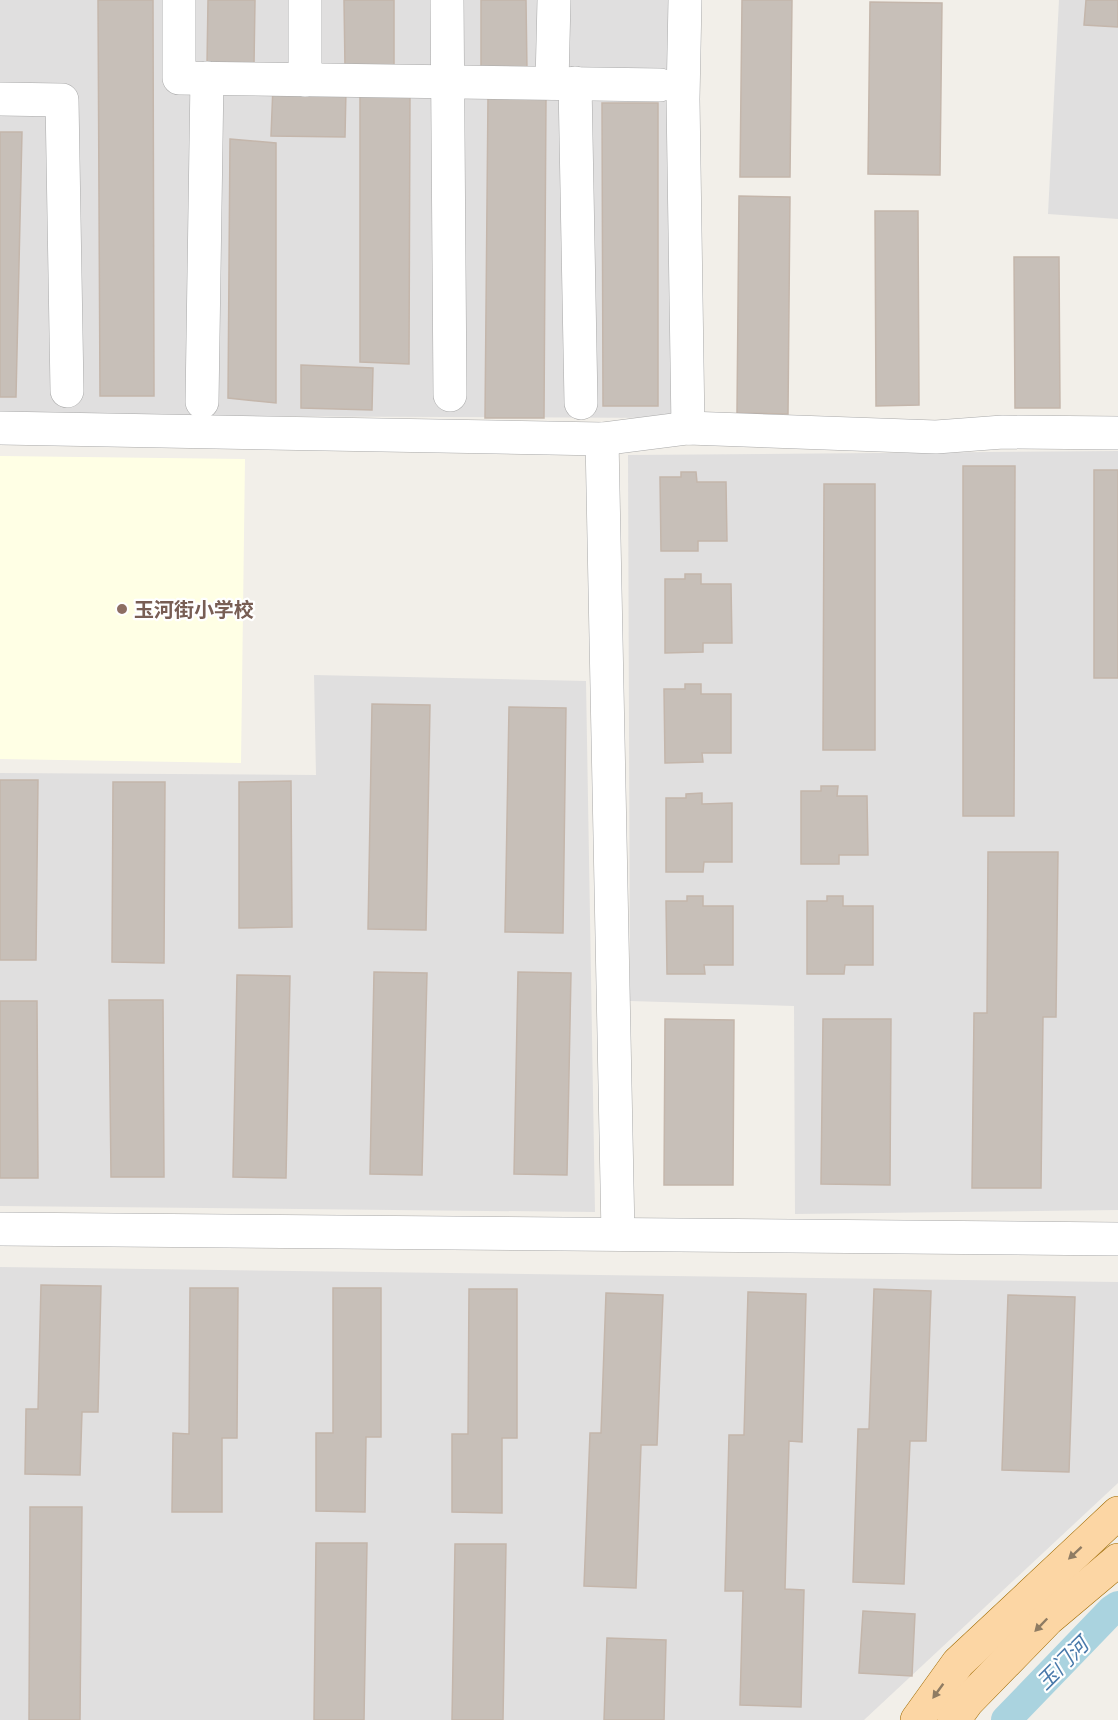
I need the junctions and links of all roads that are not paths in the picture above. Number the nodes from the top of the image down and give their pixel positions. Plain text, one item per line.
1 (179, 0) edge
2 (304, 0) edge
3 (447, 0) edge
4 (554, 0) edge
5 (685, 0) edge
6 (207, 78) junction
7 (305, 80) junction
8 (447, 81) junction
9 (564, 83) junction
10 (660, 85) dead end
11 (0, 99) edge
12 (67, 391) dead end
13 (450, 395) dead end
14 (202, 402) dead end
15 (581, 403) dead end
16 (0, 428) edge
17 (688, 428) junction
18 (1118, 433) edge
19 (602, 440) junction
20 (0, 1229) edge
21 (618, 1234) junction
22 (1118, 1239) edge
23 (1118, 1513) edge
24 (1118, 1560) edge
25 (917, 1720) edge
26 (954, 1720) edge

1 - 6 street
2 - 7 street
3 - 8 street
4 - 9 street
5 - 17 street
6 - 7 street
6 - 14 street
7 - 8 street
8 - 9 street
8 - 13 street
9 - 10 street
9 - 15 street
11 - 12 street
16 - 19 street
17 - 18 street
17 - 19 street
19 - 21 street
20 - 21 street
21 - 22 street
23 -> 25 main road
24 -> 26 main road

